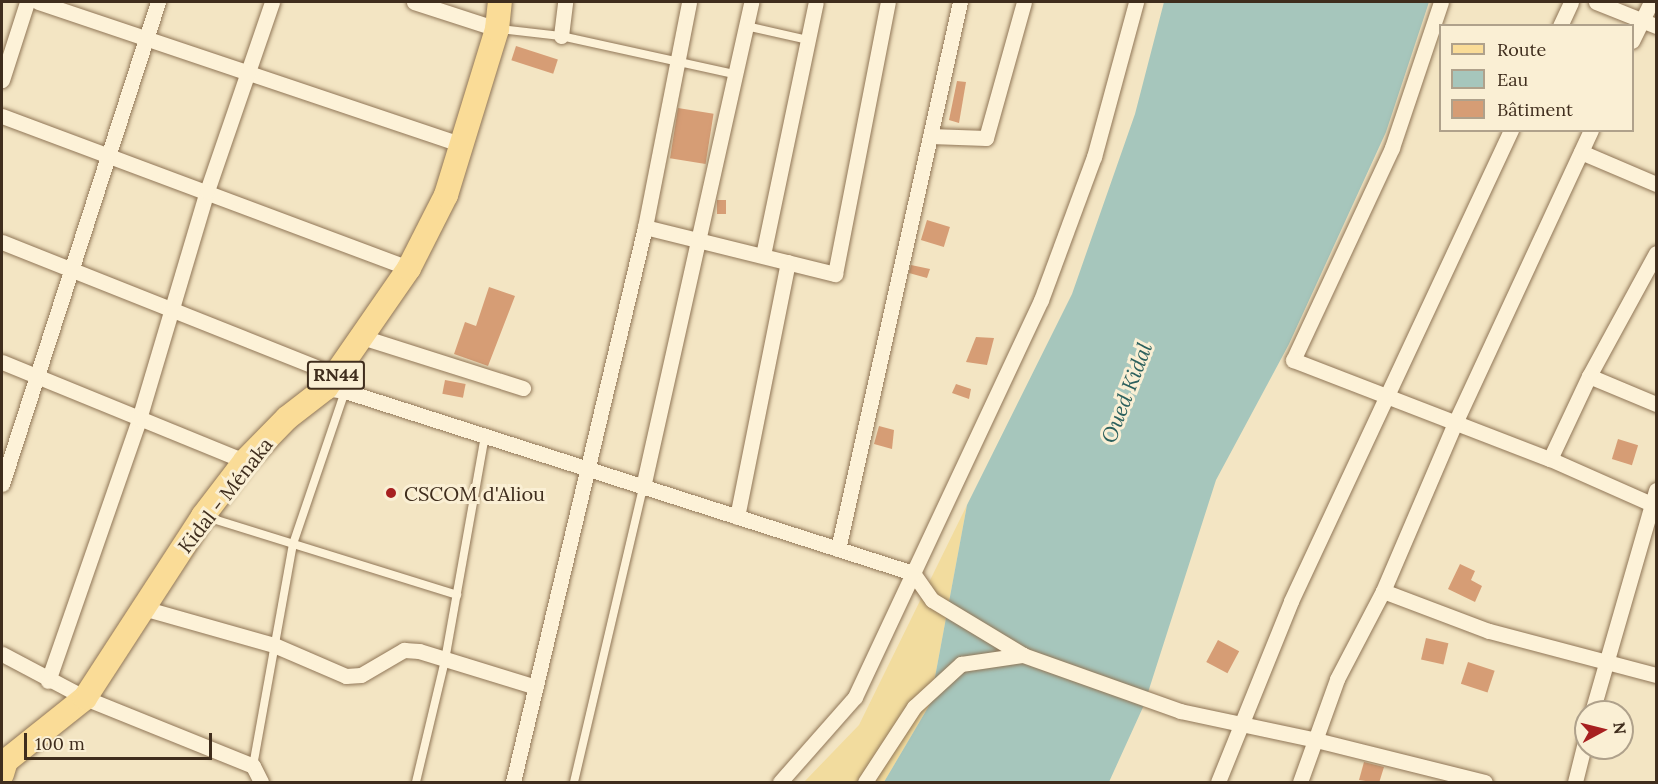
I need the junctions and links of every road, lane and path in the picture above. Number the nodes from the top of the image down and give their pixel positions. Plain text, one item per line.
1 (27, 2) edge
2 (38, 2) edge
3 (158, 2) edge
4 (272, 2) edge
5 (414, 2) edge
6 (500, 2) edge
7 (565, 2) edge
8 (689, 2) edge
9 (751, 2) edge
10 (816, 2) edge
11 (888, 2) edge
12 (960, 2) edge
13 (1024, 2) edge
14 (1136, 2) edge
15 (1441, 2) edge
16 (1571, 2) edge
17 (1596, 2) edge
18 (1651, 2) edge
19 (1649, 23) edge
20 (1561, 24) edge
21 (747, 26) junction
22 (497, 29) junction
23 (561, 36) junction
24 (147, 38) junction
25 (1634, 39) edge
26 (808, 40) junction
27 (679, 60) junction
28 (248, 72) junction
29 (734, 74) junction
30 (2, 80) edge
31 (2, 116) edge
32 (1510, 132) edge
33 (1590, 132) edge
34 (930, 136) junction
35 (462, 145) junction
36 (1581, 152) junction
37 (108, 155) junction
38 (1656, 184) edge
39 (207, 191) junction
40 (645, 226) junction
41 (696, 238) junction
42 (2, 242) edge
43 (1656, 253) edge
44 (763, 255) junction
45 (788, 262) junction
46 (409, 268) junction
47 (71, 270) junction
48 (172, 311) junction
49 (362, 337) junction
50 (2, 362) edge
51 (37, 375) junction
52 (1588, 376) junction
53 (336, 384) junction
54 (523, 388) dead end
55 (1386, 398) junction
56 (1656, 404) edge
57 (139, 418) junction
58 (1455, 423) junction
59 (485, 436) junction
60 (1550, 459) junction
61 (245, 461) junction
62 (588, 469) junction
63 (2, 484) edge
64 (644, 487) junction
65 (1655, 500) edge
66 (203, 516) junction
67 (737, 517) junction
68 (293, 544) junction
69 (838, 549) junction
70 (913, 573) junction
71 (1383, 591) junction
72 (457, 595) junction
73 (143, 608) junction
74 (274, 645) junction
75 (2, 654) edge
76 (1023, 655) junction
77 (445, 660) junction
78 (1604, 662) junction
79 (1656, 675) edge
80 (48, 681) junction
81 (536, 687) junction
82 (85, 698) junction
83 (1595, 700) edge
84 (1240, 723) junction
85 (1316, 740) junction
86 (1581, 760) edge
87 (253, 766) junction
88 (2, 774) edge
89 (261, 783) edge
90 (416, 783) edge
91 (513, 783) edge
92 (574, 783) edge
93 (780, 783) edge
94 (865, 783) edge
95 (1218, 783) edge
96 (1300, 783) edge
97 (1485, 783) edge
98 (1575, 783) edge

1 - 30 street
2 - 24 street
3 - 24 street
4 - 28 street
5 - 22 street
6 - 22 main road, Kidal - Ménaka / RN44
7 - 23 street
8 - 27 street
9 - 21 street
10 - 26 street
11 - 45 street
12 - 34 street
13 - 34 street
14 - 70 street
15 - 55 street
16 - 20 street
17 - 19 street
18 - 19 street
19 - 25 street
21 - 26 lane
21 - 29 street
22 - 23 lane
22 - 35 main road, Kidal - Ménaka / RN44
23 - 27 lane
24 - 28 street
24 - 37 street
26 - 44 street
27 - 29 lane
27 - 40 street
28 - 35 street
28 - 39 street
29 - 41 street
31 - 37 street
32 - 55 street
33 - 36 street
34 - 69 street
35 - 46 main road, Kidal - Ménaka / RN44
36 - 38 street
36 - 58 street
37 - 39 street
37 - 47 street
39 - 46 street
39 - 48 street
40 - 41 street
40 - 62 street
41 - 44 street
41 - 64 street
42 - 47 street
43 - 52 street
44 - 45 street
45 - 67 street
46 - 49 main road, Kidal - Ménaka / RN44
47 - 48 street
47 - 51 street
48 - 53 street
48 - 57 street
49 - 53 main road, Kidal - Ménaka / RN44
49 - 54 street
50 - 51 street
51 - 57 street
51 - 63 street
52 - 56 street
52 - 60 street
53 - 59 street
53 - 61 main road, Kidal - Ménaka / RN44
53 - 68 lane
55 - 58 street
55 - 84 street
57 - 61 street
57 - 80 street
58 - 60 street
58 - 71 street
59 - 62 street
59 - 72 lane
60 - 65 street
61 - 66 main road, Kidal - Ménaka / RN44
62 - 64 street
62 - 81 street
64 - 67 street
64 - 92 lane
65 - 78 street
66 - 68 lane
66 - 73 main road, Kidal - Ménaka / RN44
67 - 69 street
68 - 72 lane
68 - 74 lane
69 - 70 street
70 - 76 street
70 - 93 street
71 - 78 street
71 - 85 street
72 - 77 lane
73 - 74 street
73 - 82 main road, Kidal - Ménaka / RN44
74 - 77 street
74 - 87 lane
75 - 80 street
76 - 84 street
76 - 94 street
77 - 81 street
77 - 90 lane
78 - 79 street
78 - 83 street
80 - 82 street
81 - 91 street
82 - 87 street
82 - 88 main road, Kidal - Ménaka / RN44
84 - 85 street
84 - 95 street
85 - 96 street
85 - 97 street
86 - 98 street
87 - 89 street

